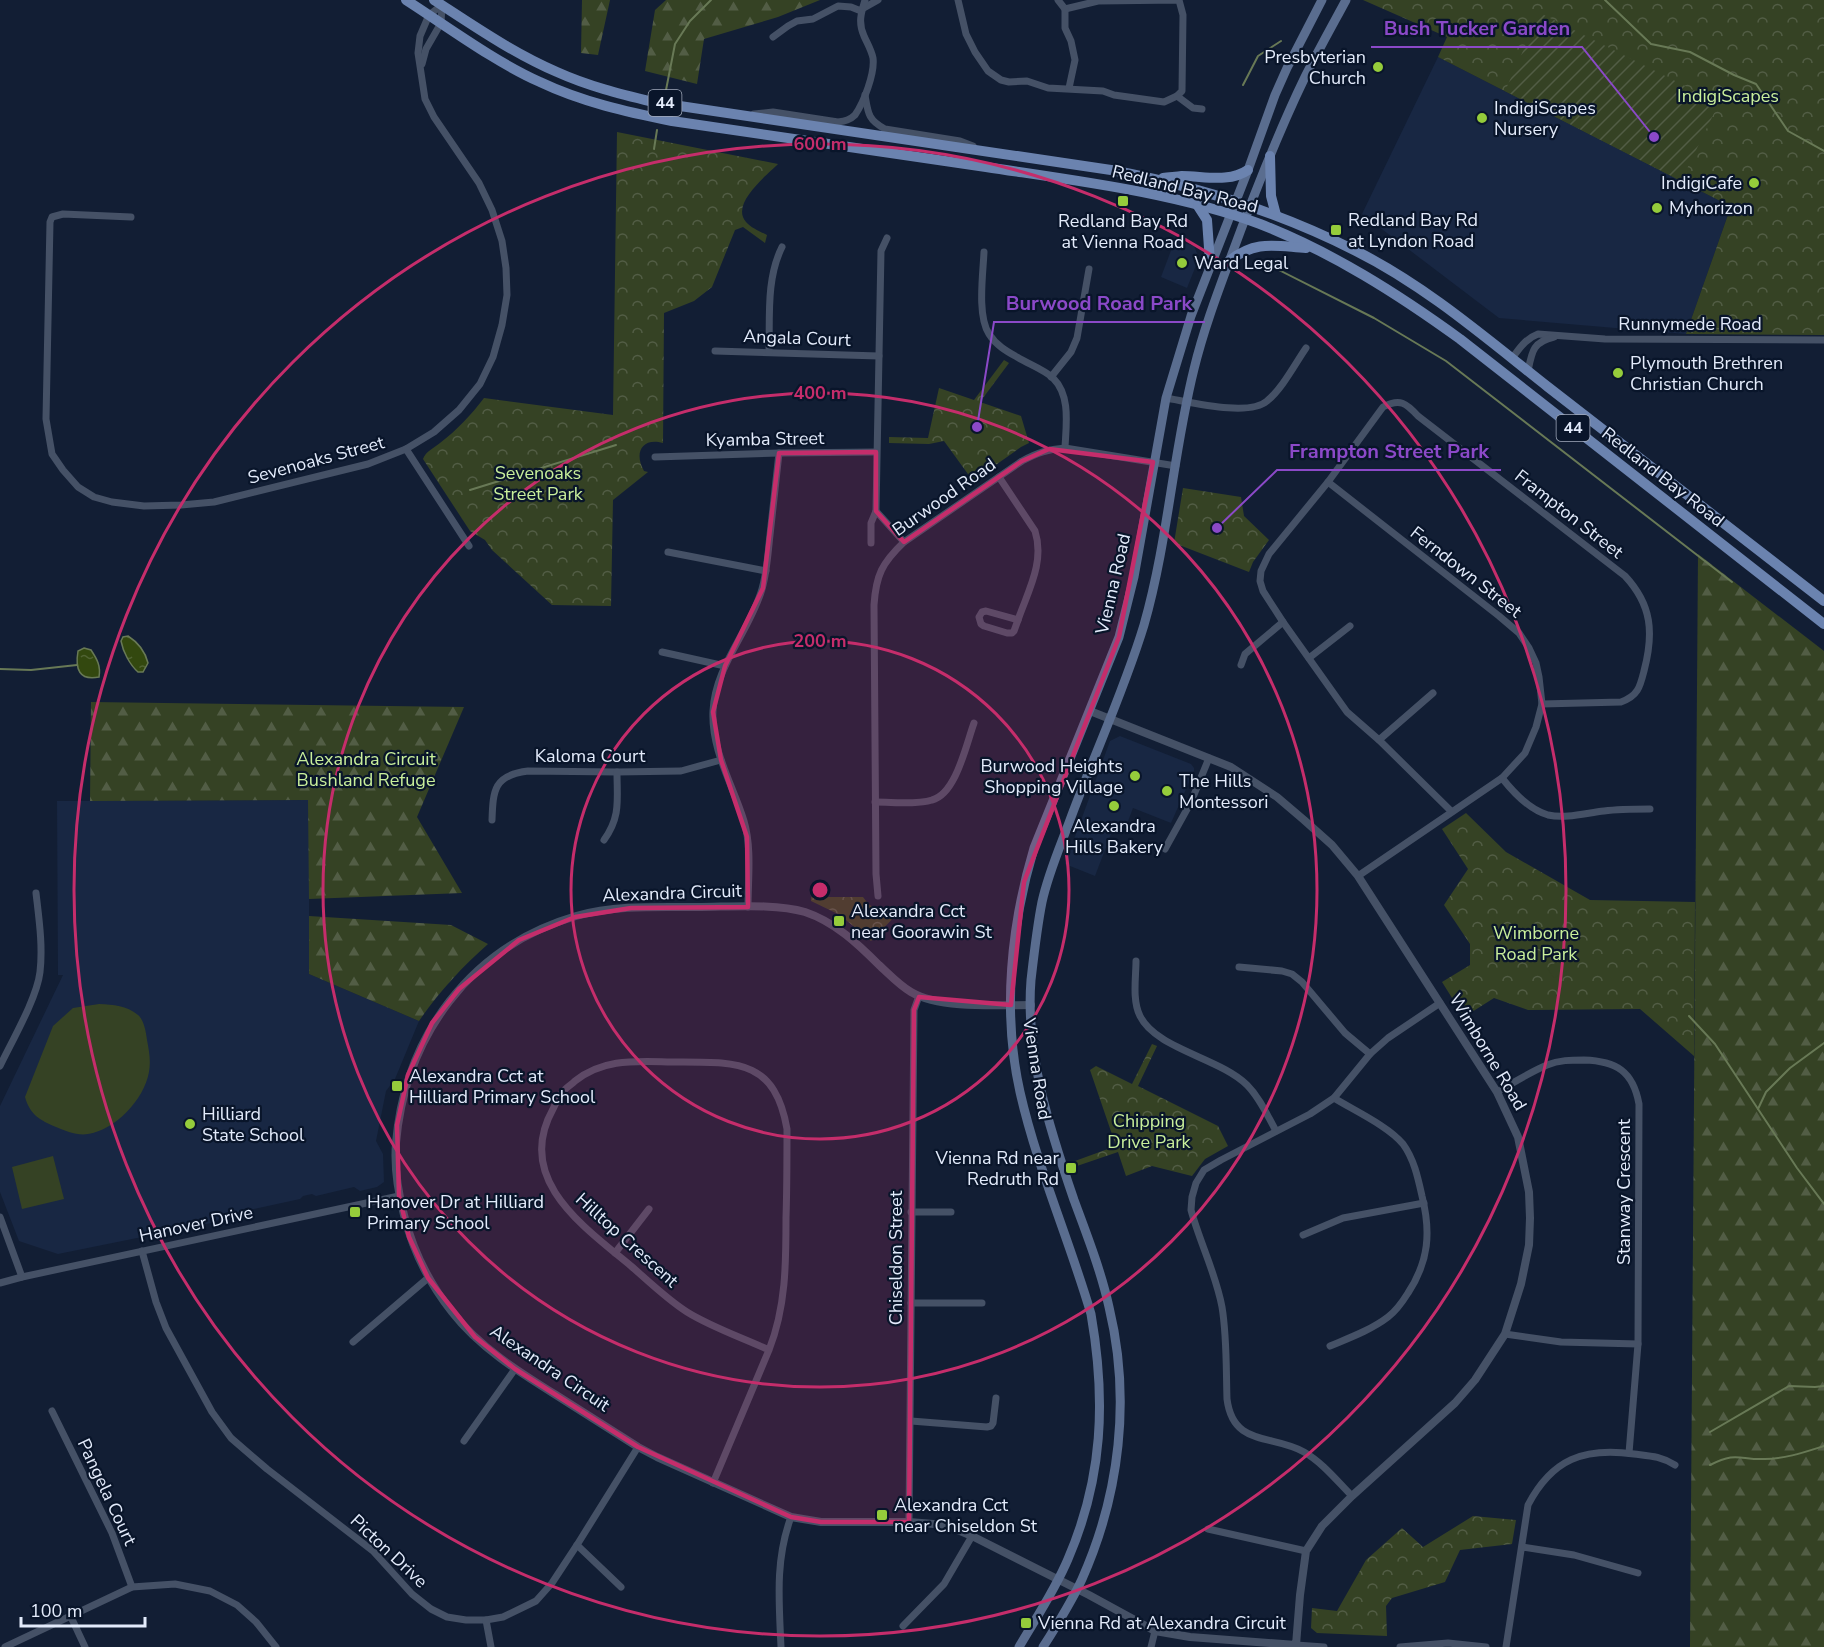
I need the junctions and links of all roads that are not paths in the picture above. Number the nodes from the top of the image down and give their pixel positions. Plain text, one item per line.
1 (406, 0) edge
2 (865, 0) edge
3 (878, 0) edge
4 (958, 0) edge
5 (1058, 0) edge
6 (1179, 0) edge
7 (1322, 0) edge
8 (1346, 0) edge
9 (438, 3) edge
10 (1065, 9) junction
11 (862, 10) junction
12 (429, 15) junction
13 (441, 23) junction
14 (773, 36) dead end
15 (420, 69) junction
16 (1069, 88) junction
17 (865, 94) junction
18 (1177, 96) junction
19 (1202, 109) dead end
20 (742, 115) junction
21 (991, 153) junction
22 (1270, 156) junction
23 (1248, 170) junction
24 (1157, 179) junction
25 (1235, 202) junction
26 (1198, 206) junction
27 (1250, 206) junction
28 (1231, 215) junction
29 (1276, 215) junction
30 (132, 217) dead end
31 (1245, 219) junction
32 (887, 238) dead end
33 (782, 247) dead end
34 (1312, 248) junction
35 (984, 252) dead end
36 (1229, 261) junction
37 (1210, 262) junction
38 (1089, 269) dead end
39 (1557, 336) junction
40 (1824, 340) edge
41 (1306, 348) dead end
42 (715, 351) dead end
43 (769, 352) junction
44 (879, 356) junction
45 (1520, 365) junction
46 (1051, 377) junction
47 (1509, 377) junction
48 (1166, 398) junction
49 (1187, 401) junction
50 (1065, 448) junction
51 (406, 449) junction
52 (876, 452) junction
53 (779, 453) junction
54 (655, 457) dead end
55 (1153, 462) junction
56 (1176, 466) junction
57 (999, 477) junction
58 (1328, 482) junction
59 (876, 511) junction
60 (904, 542) junction
61 (871, 543) dead end
62 (470, 546) dead end
63 (668, 552) dead end
64 (766, 571) junction
65 (1824, 601) edge
66 (1018, 620) junction
67 (1283, 622) junction
68 (1824, 624) edge
69 (1350, 626) dead end
70 (662, 652) dead end
71 (1309, 658) junction
72 (1241, 664) dead end
73 (725, 666) junction
74 (1433, 693) dead end
75 (1542, 704) junction
76 (1090, 711) junction
77 (1109, 718) junction
78 (974, 723) dead end
79 (1379, 740) junction
80 (1209, 758) junction
81 (721, 760) junction
82 (617, 772) junction
83 (1502, 778) junction
84 (875, 802) junction
85 (1650, 809) dead end
86 (1450, 811) junction
87 (492, 820) dead end
88 (604, 840) dead end
89 (1165, 849) dead end
90 (1358, 876) junction
91 (36, 893) dead end
92 (878, 896) dead end
93 (748, 907) junction
94 (1136, 961) dead end
95 (1239, 967) dead end
96 (919, 996) junction
97 (1440, 1003) junction
98 (1011, 1005) junction
99 (1031, 1005) junction
100 (1371, 1054) junction
101 (0, 1066) edge
102 (1497, 1092) junction
103 (1334, 1098) junction
104 (1276, 1131) junction
105 (399, 1196) junction
106 (1424, 1203) junction
107 (649, 1209) dead end
108 (911, 1212) junction
109 (951, 1212) dead end
110 (0, 1217) edge
111 (1303, 1235) dead end
112 (142, 1251) junction
113 (615, 1253) junction
114 (22, 1277) junction
115 (428, 1278) junction
116 (0, 1283) edge
117 (911, 1303) junction
118 (982, 1303) dead end
119 (1505, 1334) junction
120 (353, 1342) dead end
121 (1638, 1344) junction
122 (1330, 1346) dead end
123 (769, 1350) junction
124 (515, 1369) junction
125 (996, 1398) dead end
126 (52, 1411) dead end
127 (911, 1421) junction
128 (464, 1441) dead end
129 (638, 1447) junction
130 (1629, 1453) junction
131 (1675, 1465) dead end
132 (713, 1483) junction
133 (1352, 1496) junction
134 (791, 1517) junction
135 (909, 1522) junction
136 (1208, 1529) dead end
137 (972, 1536) junction
138 (577, 1545) junction
139 (1522, 1547) junction
140 (1306, 1551) junction
141 (1638, 1573) dead end
142 (1058, 1580) junction
143 (132, 1587) junction
144 (621, 1587) dead end
145 (1077, 1589) junction
146 (71, 1617) junction
147 (486, 1620) junction
148 (903, 1626) dead end
149 (1155, 1631) junction
150 (1255, 1645) edge
151 (1296, 1645) junction
152 (5, 1647) edge
153 (85, 1647) edge
154 (276, 1647) edge
155 (491, 1647) edge
156 (781, 1647) edge
157 (1019, 1647) edge
158 (1043, 1647) edge
159 (1151, 1647) edge
160 (1324, 1647) edge
161 (1400, 1647) edge
162 (1486, 1647) edge
163 (1506, 1647) edge

1 - 12 main road, Redland Bay Road / 44
2 - 11 street
3 - 11 street
4 - 16 street
5 - 10 street
6 - 10 street
6 - 18 street
7 - 23 main road, Vienna Road
8 - 22 main road, Vienna Road
9 - 12 street
9 - 13 street
9 - 20 main road, Redland Bay Road / 44
10 - 16 street
11 - 14 street
11 - 17 street
12 - 13 main road, Redland Bay Road / 44
12 - 15 street, Sevenoaks Street
13 - 15 street
13 - 26 main road, Redland Bay Road / 44
15 - 51 street, Sevenoaks Street
16 - 18 street
17 - 20 street
17 - 21 street
18 - 19 street
20 - 21 main road, Redland Bay Road / 44
21 - 24 main road, Redland Bay Road / 44
22 - 27 main road, Vienna Road
22 - 29 main road
23 - 24 main road
23 - 25 main road, Vienna Road
24 - 25 main road, Redland Bay Road / 44
25 - 27 main road, Redland Bay Road / 44
25 - 28 main road, Vienna Road
26 - 28 main road, Redland Bay Road / 44
26 - 37 main road
27 - 29 main road, Redland Bay Road / 44
27 - 31 main road, Vienna Road
28 - 31 main road, Redland Bay Road / 44
28 - 37 main road, Vienna Road
29 - 45 main road, Redland Bay Road / 44
30 - 51 street, Sevenoaks Street
31 - 34 main road, Redland Bay Road / 44
31 - 36 main road, Vienna Road
32 - 44 street
33 - 43 street
34 - 36 main road
34 - 47 main road, Redland Bay Road / 44
35 - 46 street
36 - 49 main road, Vienna Road
37 - 48 main road, Vienna Road
38 - 46 street
39 - 40 street, Runnymede Road
39 - 45 street
39 - 45 street, Runnymede Road
41 - 49 street
42 - 43 street, Angala Court
43 - 44 street, Angala Court
44 - 52 street
45 - 47 main road
45 - 65 main road, Redland Bay Road / 44
46 - 50 street
47 - 68 main road, Redland Bay Road / 44
48 - 49 street
48 - 55 main road, Vienna Road
49 - 56 main road, Vienna Road
50 - 55 street, Burwood Road
50 - 57 street, Burwood Road
51 - 62 street
52 - 53 street, Kyamba Street
52 - 59 street
53 - 54 street, Kyamba Street
53 - 64 street
55 - 56 street, Burwood Road
55 - 76 main road, Vienna Road
56 - 77 main road, Vienna Road
57 - 60 street, Burwood Road
57 - 66 street
58 - 67 street, Frampton Street
58 - 75 street, Ferndown Street
58 - 75 street, Frampton Street
59 - 60 street
59 - 61 street
60 - 84 street, Burwood Road
63 - 64 street
64 - 73 street
66 - 66 street
67 - 71 street, Frampton Street
67 - 72 street
69 - 71 street
70 - 73 street
71 - 79 street, Frampton Street
73 - 81 street
74 - 79 street
75 - 83 street, Ferndown Street
76 - 77 street, Wimborne Road
76 - 98 main road, Vienna Road
77 - 80 street, Wimborne Road
77 - 99 main road, Vienna Road
78 - 84 street
79 - 86 street, Frampton Street
80 - 89 street
80 - 90 street, Wimborne Road
81 - 82 street, Kaloma Court
81 - 93 street
82 - 87 street, Kaloma Court
82 - 88 street
83 - 85 street
83 - 86 street, Ferndown Street
84 - 92 street, Burwood Road
86 - 90 street, Ferndown Street
90 - 97 street, Wimborne Road
91 - 101 street
93 - 96 street, Alexandra Circuit
93 - 105 street, Alexandra Circuit
94 - 104 street
95 - 100 street
96 - 98 street, Alexandra Circuit
96 - 108 street, Chiseldon Street
97 - 100 street
97 - 102 street, Wimborne Road
98 - 99 street, Alexandra Circuit
98 - 142 main road, Vienna Road
99 - 145 main road, Vienna Road
100 - 103 street
102 - 119 street, Wimborne Road
102 - 121 street, Stanway Crescent
103 - 104 street
103 - 106 street
104 - 133 street
105 - 112 street, Hanover Drive
105 - 115 street, Alexandra Circuit
106 - 111 street
106 - 122 street
107 - 113 street
108 - 109 street
108 - 117 street, Chiseldon Street
110 - 114 street
112 - 114 street, Hanover Drive
112 - 147 street, Picton Drive
113 - 123 street, Hilltop Crescent
113 - 123 street, Hilltop Crescent
114 - 116 street, Hanover Drive
115 - 120 street
115 - 124 street, Alexandra Circuit
117 - 118 street
117 - 127 street, Chiseldon Street
119 - 121 street
119 - 133 street, Wimborne Road
121 - 130 street, Stanway Crescent
123 - 132 street, Hilltop Crescent
124 - 128 street
124 - 129 street, Alexandra Circuit
125 - 127 street
126 - 143 street, Pangela Court
127 - 135 street, Chiseldon Street
129 - 132 street, Alexandra Circuit
129 - 138 street, Picton Drive
130 - 131 street
130 - 139 street
132 - 134 street, Alexandra Circuit
133 - 140 street, Wimborne Road
134 - 135 street, Alexandra Circuit
134 - 156 street
135 - 137 street, Alexandra Circuit
136 - 140 street
137 - 142 street, Alexandra Circuit
137 - 148 street
138 - 144 street
138 - 147 street, Picton Drive
139 - 141 street
139 - 163 street
140 - 151 street, Wimborne Road
142 - 145 street, Alexandra Circuit
142 - 157 main road, Vienna Road
143 - 146 street
143 - 154 street
145 - 149 street, Alexandra Circuit
145 - 158 main road, Vienna Road
146 - 152 street
146 - 153 street
147 - 155 street
149 - 150 street, Alexandra Circuit
149 - 159 street
150 - 151 street, Alexandra Circuit
151 - 160 street
161 - 162 street

